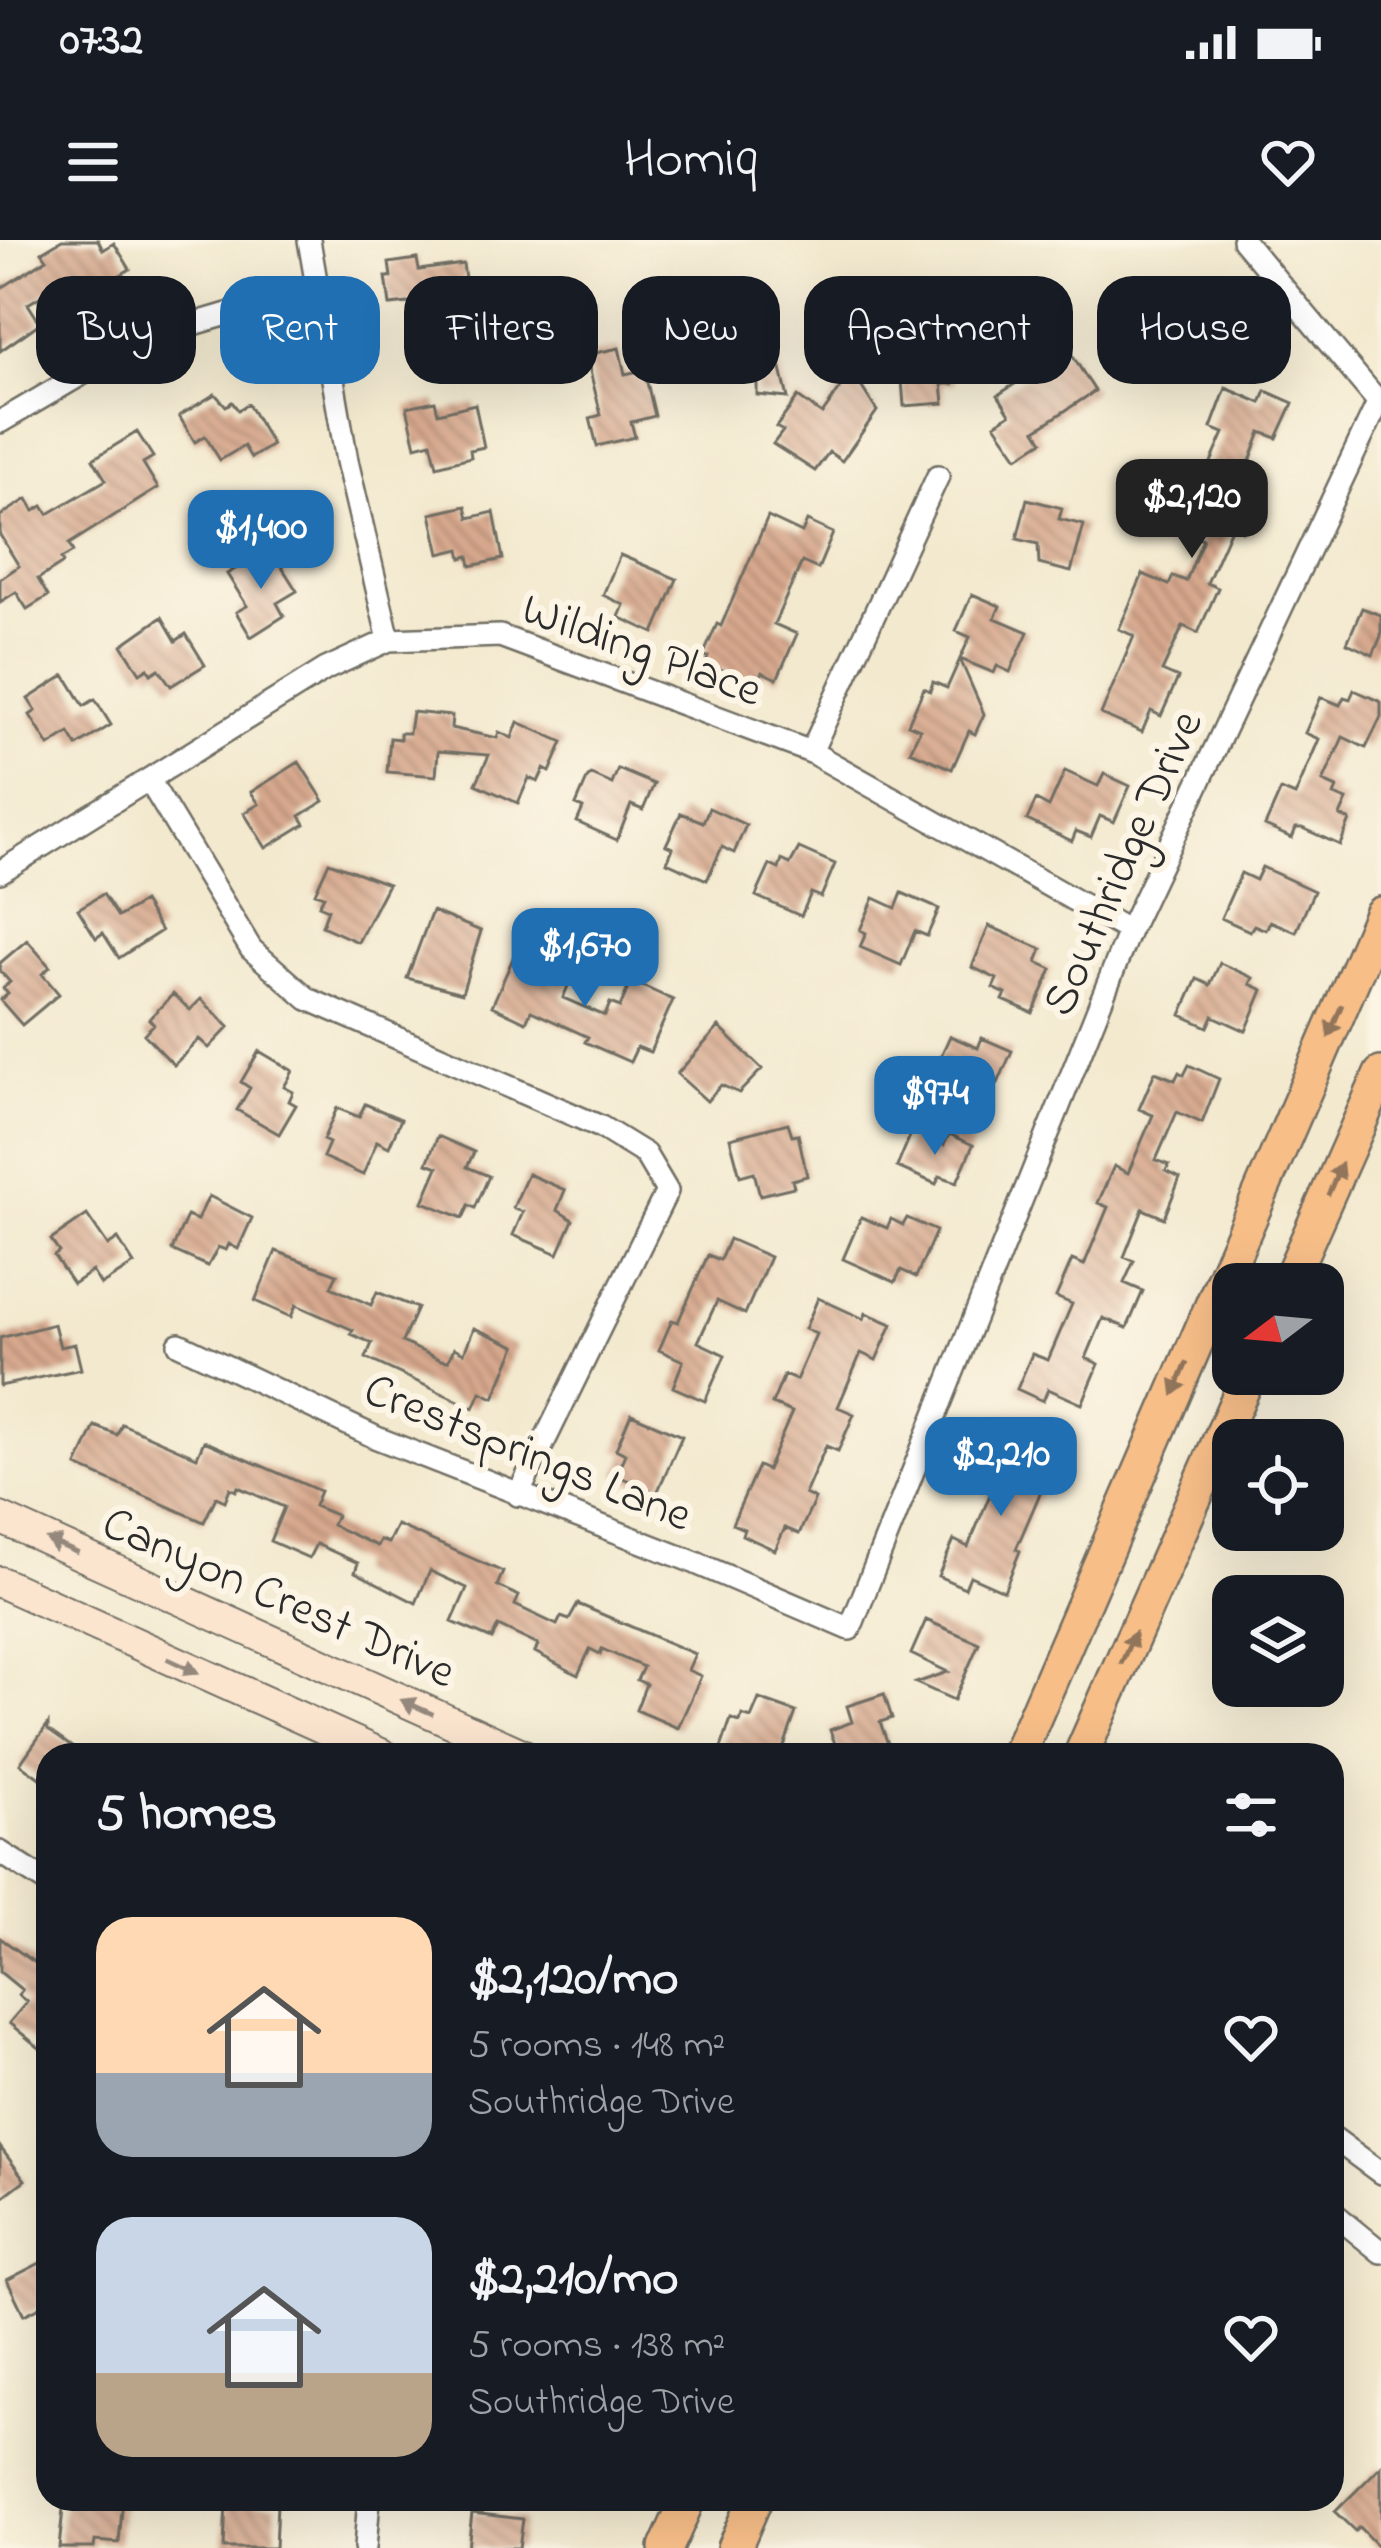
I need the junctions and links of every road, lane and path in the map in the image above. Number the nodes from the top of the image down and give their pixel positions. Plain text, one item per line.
1 (309, 240) edge
2 (1243, 240) edge
3 (314, 276) edge
4 (220, 316) edge
5 (333, 384) edge
6 (1380, 404) edge
7 (0, 422) edge
8 (938, 476) dead end
9 (389, 640) junction
10 (811, 752) junction
11 (149, 781) junction
12 (0, 872) edge
13 (1381, 914) edge
14 (1129, 931) junction
15 (1381, 1074) edge
16 (1297, 1263) edge
17 (179, 1344) dead end
18 (1240, 1395) edge
19 (518, 1495) junction
20 (0, 1518) edge
21 (0, 1582) edge
22 (850, 1629) joint
23 (356, 1743) edge
24 (497, 1743) edge
25 (1023, 1743) edge
26 (1086, 1743) edge
27 (0, 1852) edge
28 (36, 1875) edge
29 (1344, 2147) edge
30 (1381, 2173) edge
31 (1344, 2222) edge
32 (1381, 2252) edge
33 (368, 2511) edge
34 (683, 2511) edge
35 (750, 2511) edge
36 (365, 2548) edge
37 (666, 2548) edge
38 (734, 2548) edge

1 - 3 street
2 - 6 street
4 - 7 street
5 - 9 street
6 - 14 street, Southridge Drive
8 - 10 street
9 - 10 street, Wilding Place
9 - 11 street, Wilding Place
10 - 14 street, Wilding Place
11 - 12 street, Wilding Place
11 - 19 street
13 -> 25 main road
14 - 22 street, Southridge Drive
16 -> 15 main road
17 - 19 street, Crestsprings Lane
26 -> 18 main road
19 - 22 street, Crestsprings Lane
24 -> 20 main road, Canyon Crest Drive
21 -> 23 main road
27 - 28 street
29 - 30 street
31 - 32 street
33 - 36 street
34 - 37 main road
35 - 38 main road

